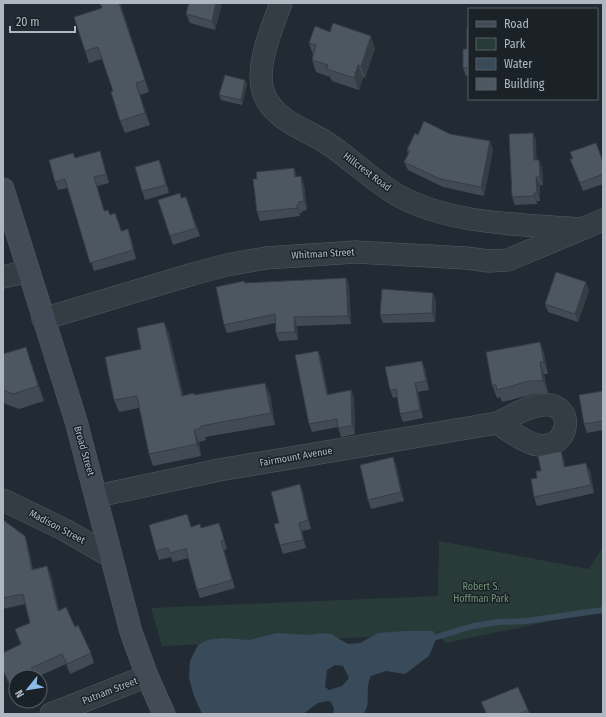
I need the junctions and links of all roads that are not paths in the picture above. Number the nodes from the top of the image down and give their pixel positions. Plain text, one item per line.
1 (280, 3) edge
2 (3, 189) edge
3 (603, 220) edge
4 (580, 229) junction
5 (29, 271) junction
6 (3, 277) edge
7 (43, 319) junction
8 (497, 424) dead end
9 (97, 496) junction
10 (3, 500) edge
11 (110, 556) junction
12 (147, 676) junction
13 (51, 714) edge
14 (164, 714) edge

1 - 4 street, Hillcrest Road
2 - 5 main road, Broad Street
3 - 4 street, Whitman Street
4 - 7 street, Whitman Street
5 - 6 street
5 - 7 main road, Broad Street
7 - 9 main road, Broad Street
8 - 9 street, Fairmount Avenue
9 - 11 main road, Broad Street
10 - 11 street, Madison Street
11 - 12 main road, Broad Street
12 - 13 street, Putnam Street
12 - 14 main road, Broad Street

